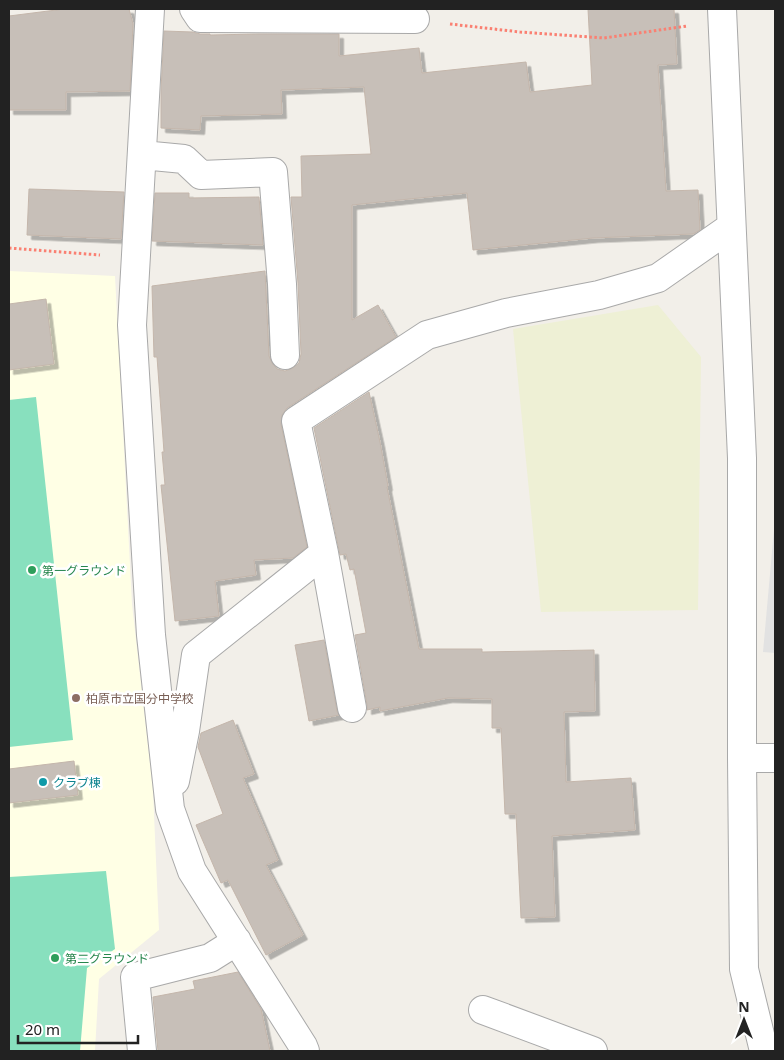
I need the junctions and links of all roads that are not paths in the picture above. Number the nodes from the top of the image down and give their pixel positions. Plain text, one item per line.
1 (150, 9) edge
2 (194, 9) edge
3 (722, 15) edge
4 (415, 20) road end
5 (142, 155) junction
6 (731, 227) junction
7 (285, 355) dead end
8 (324, 553) junction
9 (352, 708) dead end
10 (742, 758) junction
11 (775, 758) edge
12 (170, 809) junction
13 (237, 941) junction
14 (483, 1010) dead end
15 (142, 1051) edge
16 (305, 1051) edge
17 (593, 1051) edge
18 (764, 1051) edge

1 - 5 street
2 - 4 street
3 - 6 street
5 - 7 street
5 - 12 street
6 - 8 street
6 - 10 street
8 - 9 street
8 - 12 street
10 - 11 street
10 - 18 street
12 - 13 street
13 - 15 street
13 - 16 street
14 - 17 street

